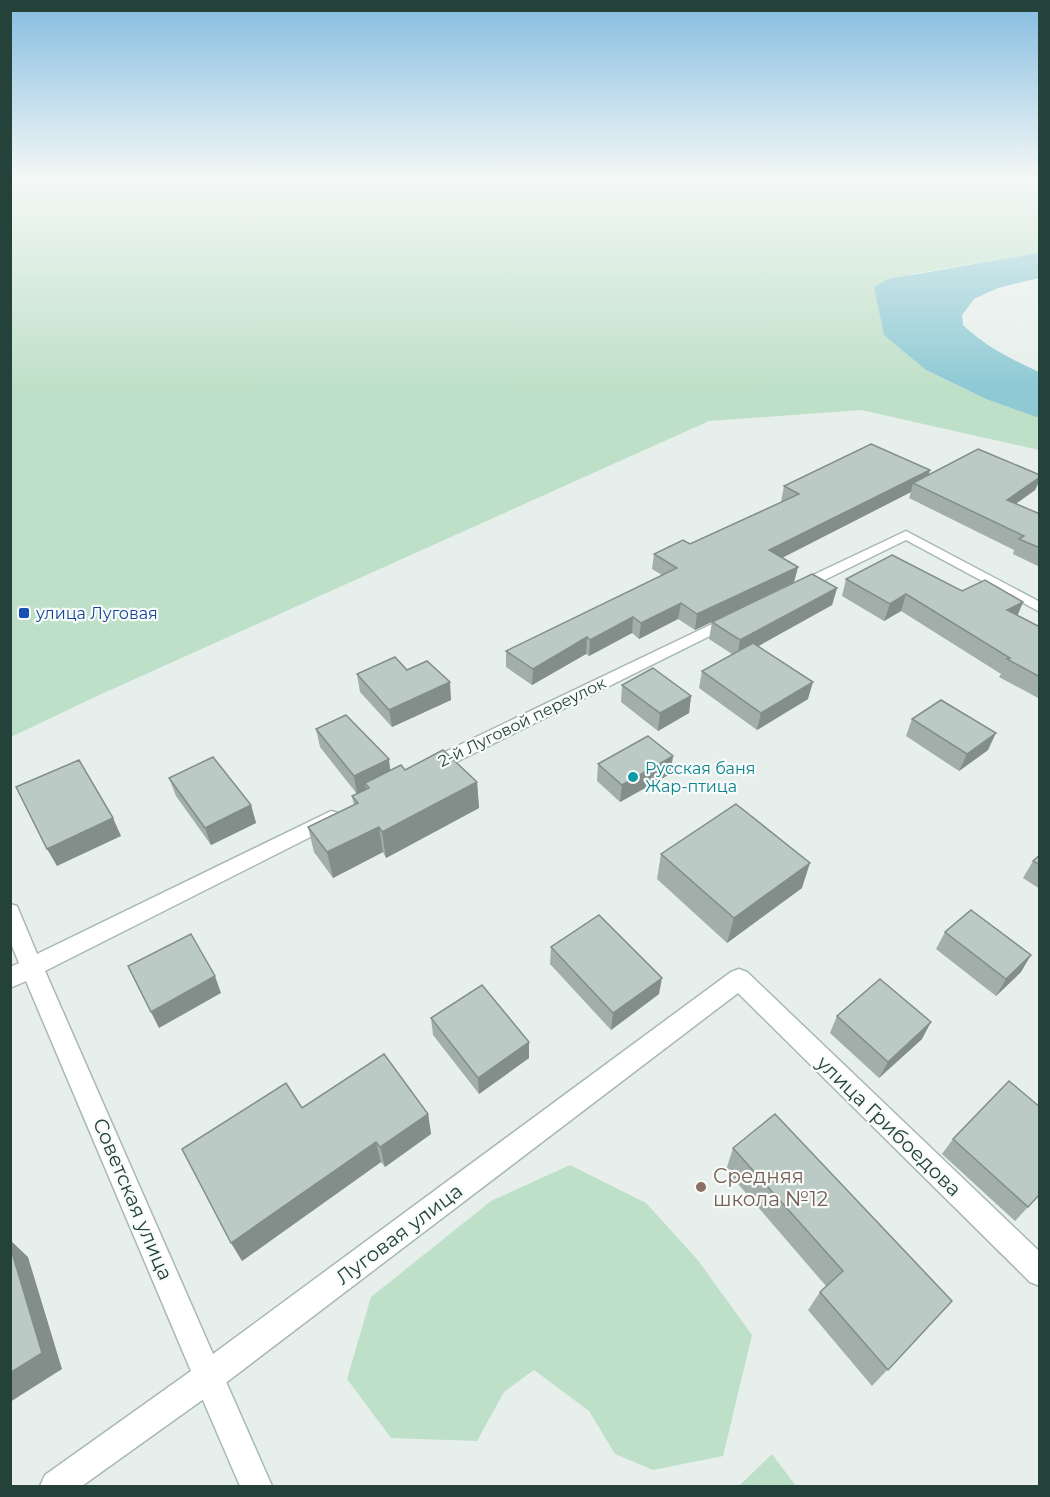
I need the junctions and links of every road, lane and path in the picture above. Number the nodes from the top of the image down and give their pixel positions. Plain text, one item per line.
1 (778, 597) edge
2 (1040, 608) edge
3 (746, 613) edge
4 (416, 774) edge
5 (341, 812) edge
6 (10, 912) edge
7 (21, 973) edge
8 (739, 979) joint
9 (1040, 1272) edge
10 (208, 1377) junction
11 (56, 1486) edge
12 (256, 1486) edge

1 - 2 street
3 - 4 street, 2-й Луговой переулок
5 - 7 street
6 - 7 street, Советская улица
7 - 10 street, Советская улица
8 - 9 street, улица Грибоедова
8 - 10 street, Луговая улица
10 - 11 street, Луговая улица
10 - 12 street, Советская улица

